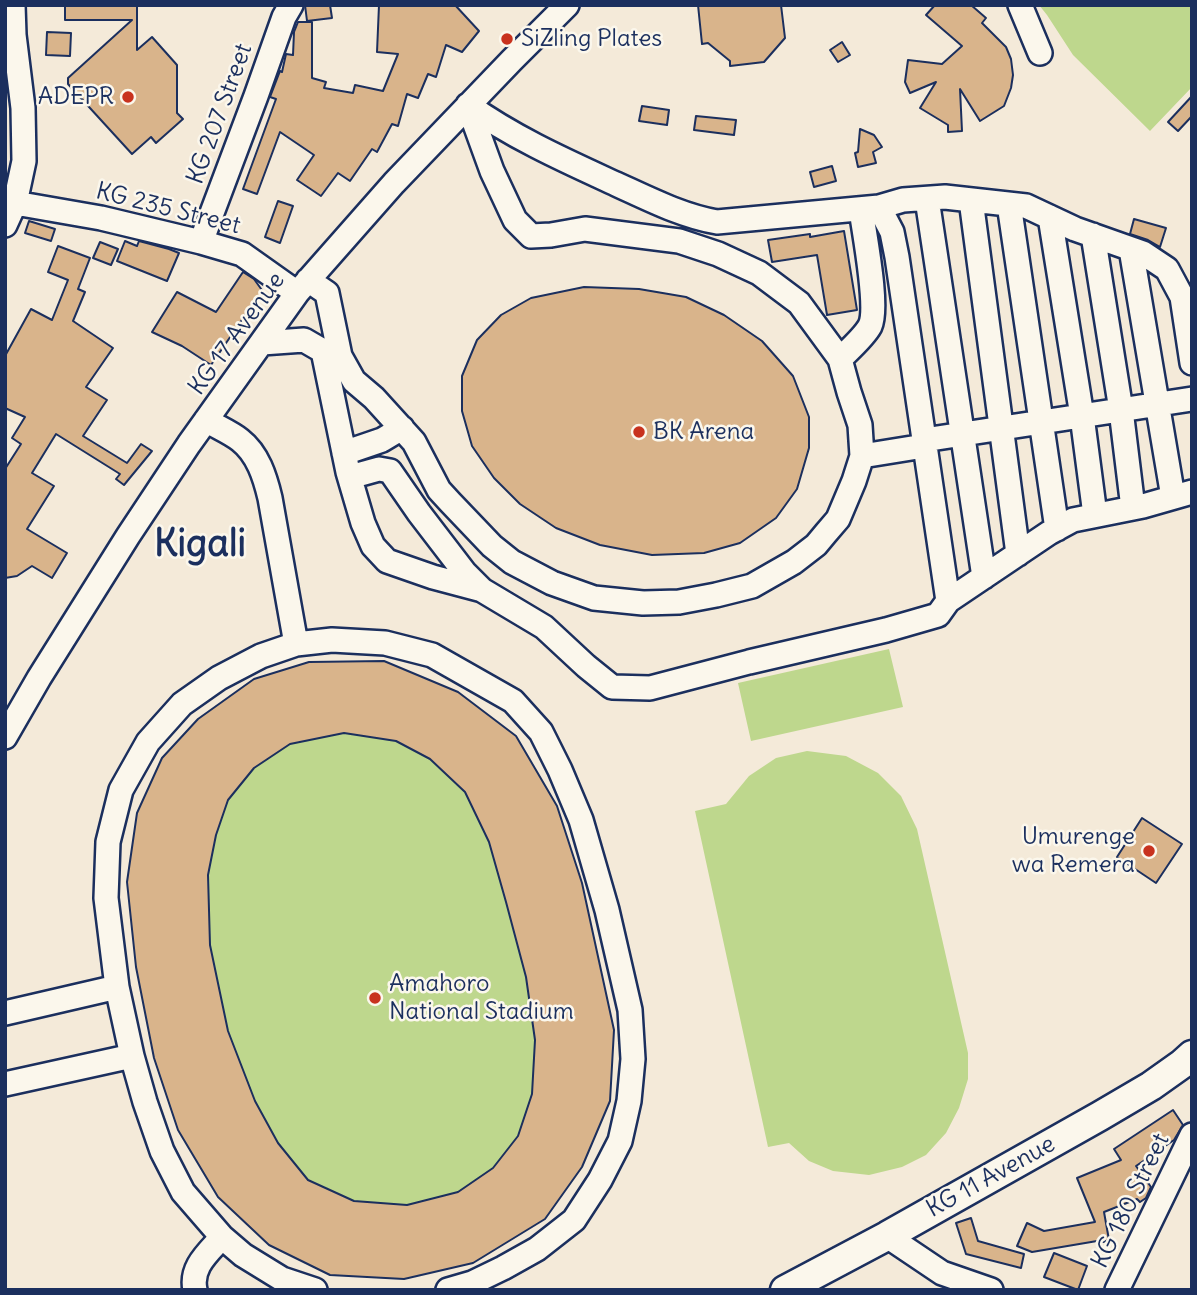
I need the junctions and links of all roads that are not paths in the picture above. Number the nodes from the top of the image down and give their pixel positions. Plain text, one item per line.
1 (13, 5) edge
2 (567, 5) edge
3 (1020, 5) edge
4 (285, 9) edge
5 (1040, 53) dead end
6 (468, 105) junction
7 (927, 199) junction
8 (971, 200) junction
9 (15, 203) junction
10 (1009, 204) junction
11 (870, 208) junction
12 (1050, 217) junction
13 (5, 225) edge
14 (1094, 236) junction
15 (201, 242) junction
16 (1131, 249) junction
17 (303, 287) junction
18 (262, 343) junction
19 (840, 359) junction
20 (1192, 363) edge
21 (1192, 399) edge
22 (1157, 404) junction
23 (1121, 410) junction
24 (1082, 416) junction
25 (206, 420) junction
26 (1042, 422) junction
27 (402, 428) junction
28 (1001, 428) junction
29 (962, 434) junction
30 (924, 443) junction
31 (344, 453) junction
32 (862, 456) junction
33 (350, 477) junction
34 (1182, 494) edge
35 (1133, 508) junction
36 (1096, 515) junction
37 (1057, 529) junction
38 (1018, 554) junction
39 (984, 577) junction
40 (482, 590) junction
41 (948, 601) junction
42 (296, 644) junction
43 (5, 737) edge
44 (117, 987) junction
45 (5, 1013) edge
46 (1192, 1055) edge
47 (132, 1056) junction
48 (5, 1084) edge
49 (1192, 1135) edge
50 (887, 1236) junction
51 (222, 1237) junction
52 (473, 1286) edge
53 (195, 1290) edge
54 (315, 1290) edge
55 (448, 1290) edge
56 (785, 1290) edge
57 (991, 1290) edge
58 (1117, 1290) edge

1 - 9 street
2 - 6 street, KG 17 Avenue
3 - 5 street
4 - 15 street, KG 207 Street
6 - 11 street
6 - 17 street, KG 17 Avenue
6 - 19 street
7 - 8 street
7 - 11 street
7 - 29 street
8 - 10 street
8 - 28 street
9 - 13 street
9 - 15 street, KG 235 Street
10 - 12 street
10 - 26 street
11 - 19 street
11 - 30 street
12 - 14 street
12 - 24 street
14 - 16 street
14 - 23 street
15 - 17 street, KG 235 Street
16 - 20 street
16 - 22 street
17 - 18 street, KG 17 Avenue
17 - 27 street, KG 235 Street
18 - 25 street, KG 17 Avenue
18 - 31 street
19 - 32 street
21 - 22 street
22 - 23 street
22 - 34 street
23 - 24 street
23 - 35 street
24 - 26 street
24 - 36 street
25 - 42 street
25 - 43 street, KG 17 Avenue
26 - 28 street
26 - 37 street
27 - 31 street
27 - 32 street, KG 235 Street
28 - 29 street
28 - 38 street
29 - 30 street
29 - 39 street
30 - 32 street
30 - 41 street
31 - 33 street
33 - 40 street
33 - 40 street
34 - 35 street
35 - 36 street
36 - 37 street
37 - 38 street
38 - 39 street
39 - 41 street
40 - 41 street
42 - 44 street
42 - 52 street
44 - 45 street
44 - 47 street
46 - 50 main road, KG 11 Avenue
47 - 48 street
47 - 51 street
49 - 58 street, KG 180 Street
50 - 56 main road, KG 11 Avenue
50 - 57 street
51 - 53 street
51 - 54 street
52 - 55 street

